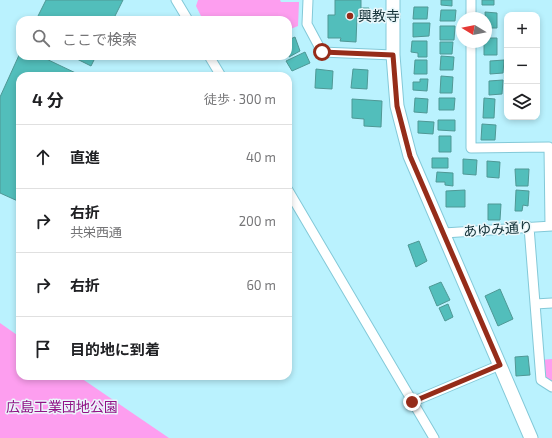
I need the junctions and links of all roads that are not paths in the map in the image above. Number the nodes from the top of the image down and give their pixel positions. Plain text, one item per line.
1 (176, 0) edge
2 (308, 0) edge
3 (393, 0) edge
4 (471, 0) edge
5 (471, 12) edge
6 (186, 16) edge
7 (471, 48) edge
8 (393, 55) junction
9 (211, 60) edge
10 (219, 72) edge
11 (292, 197) edge
12 (551, 226) edge
13 (529, 227) junction
14 (444, 233) junction
15 (552, 303) edge
16 (535, 304) junction
17 (500, 365) junction
18 (552, 387) edge
19 (412, 402) junction
20 (434, 438) edge
21 (531, 438) edge

1 - 6 street
2 - 8 street
3 - 8 street
4 - 5 street
7 - 12 street
8 - 14 street
9 - 10 street
11 - 19 street
12 - 13 street, あゆみ通り
13 - 14 street, あゆみ通り
13 - 16 street
14 - 17 street
15 - 16 street
16 - 18 street
17 - 19 street
17 - 21 street
19 - 20 street

